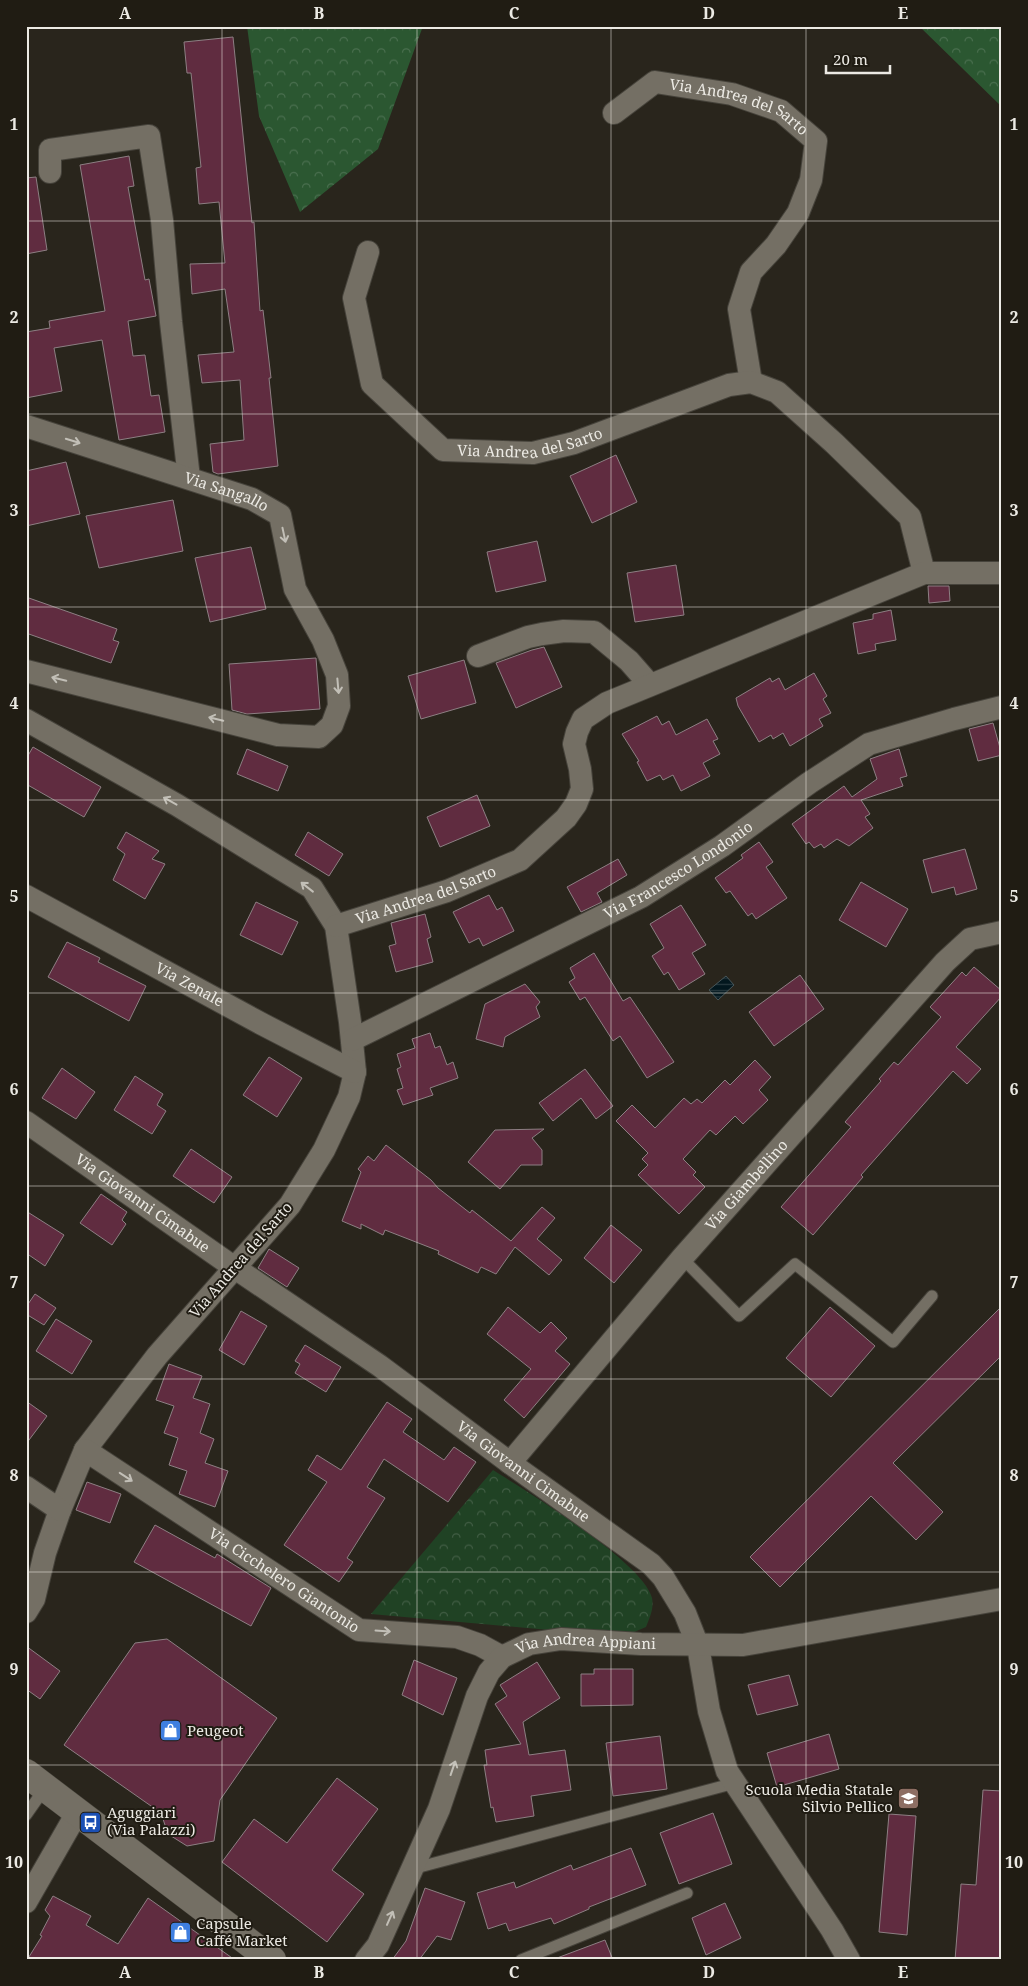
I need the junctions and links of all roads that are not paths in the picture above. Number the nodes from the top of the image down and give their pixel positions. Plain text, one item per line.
1 (614, 113) dead end
2 (50, 172) dead end
3 (368, 252) dead end
4 (751, 382) junction
5 (26, 426) edge
6 (189, 478) junction
7 (924, 573) junction
8 (1002, 573) edge
9 (478, 656) dead end
10 (26, 671) edge
11 (650, 685) junction
12 (1002, 708) edge
13 (26, 720) edge
14 (26, 896) edge
15 (336, 926) junction
16 (1002, 932) edge
17 (352, 1040) junction
18 (355, 1072) junction
19 (26, 1122) edge
20 (682, 1258) junction
21 (235, 1268) junction
22 (932, 1296) dead end
23 (85, 1450) junction
24 (510, 1463) junction
25 (26, 1487) edge
26 (60, 1510) junction
27 (1002, 1599) edge
28 (26, 1612) edge
29 (698, 1646) junction
30 (502, 1657) junction
31 (36, 1780) edge
32 (735, 1783) junction
33 (77, 1813) junction
34 (26, 1814) edge
35 (412, 1869) junction
36 (686, 1893) dead end
37 (26, 1902) edge
38 (270, 1959) edge
39 (366, 1960) edge
40 (521, 1960) edge
41 (849, 1960) edge

1 - 4 street, Via Andrea del Sarto
2 - 6 street, Via Sangallo
3 - 4 street, Via Andrea del Sarto
4 - 7 street
5 -> 6 street
6 -> 10 street, Via Sangallo
7 - 8 street, Via Andrea del Sarto
7 - 11 street, Via Andrea del Sarto
9 - 11 street
11 - 15 street, Via Andrea del Sarto
12 - 17 street, Via Francesco Londonio
15 -> 13 street
14 - 18 street, Via Zenale
15 - 17 street, Via Andrea del Sarto
16 - 20 street, Via Giambellino
17 - 18 street, Via Andrea del Sarto
18 - 21 street, Via Andrea del Sarto
19 - 21 street, Via Giovanni Cimabue
20 - 22 lane
20 - 24 street, Via Giambellino
21 - 23 street, Via Andrea del Sarto
21 - 24 street, Via Giovanni Cimabue
23 - 26 street, Via Andrea del Sarto
23 -> 30 street, Via Cicchelero Giantonio
24 - 29 street, Via Giovanni Cimabue
25 - 26 street
26 - 28 street, Via Andrea del Sarto
27 - 29 street, Via Andrea Appiani
29 - 30 street, Via Andrea Appiani
29 - 32 street, Via Giovanni Cimabue
35 -> 30 street, Via Andrea Appiani
31 - 33 main road
31 - 34 lane
32 - 35 lane
32 - 41 street, Via Giovanni Cimabue
33 - 37 street
33 - 38 main road
39 -> 35 street, Via Andrea Appiani
36 - 40 lane

